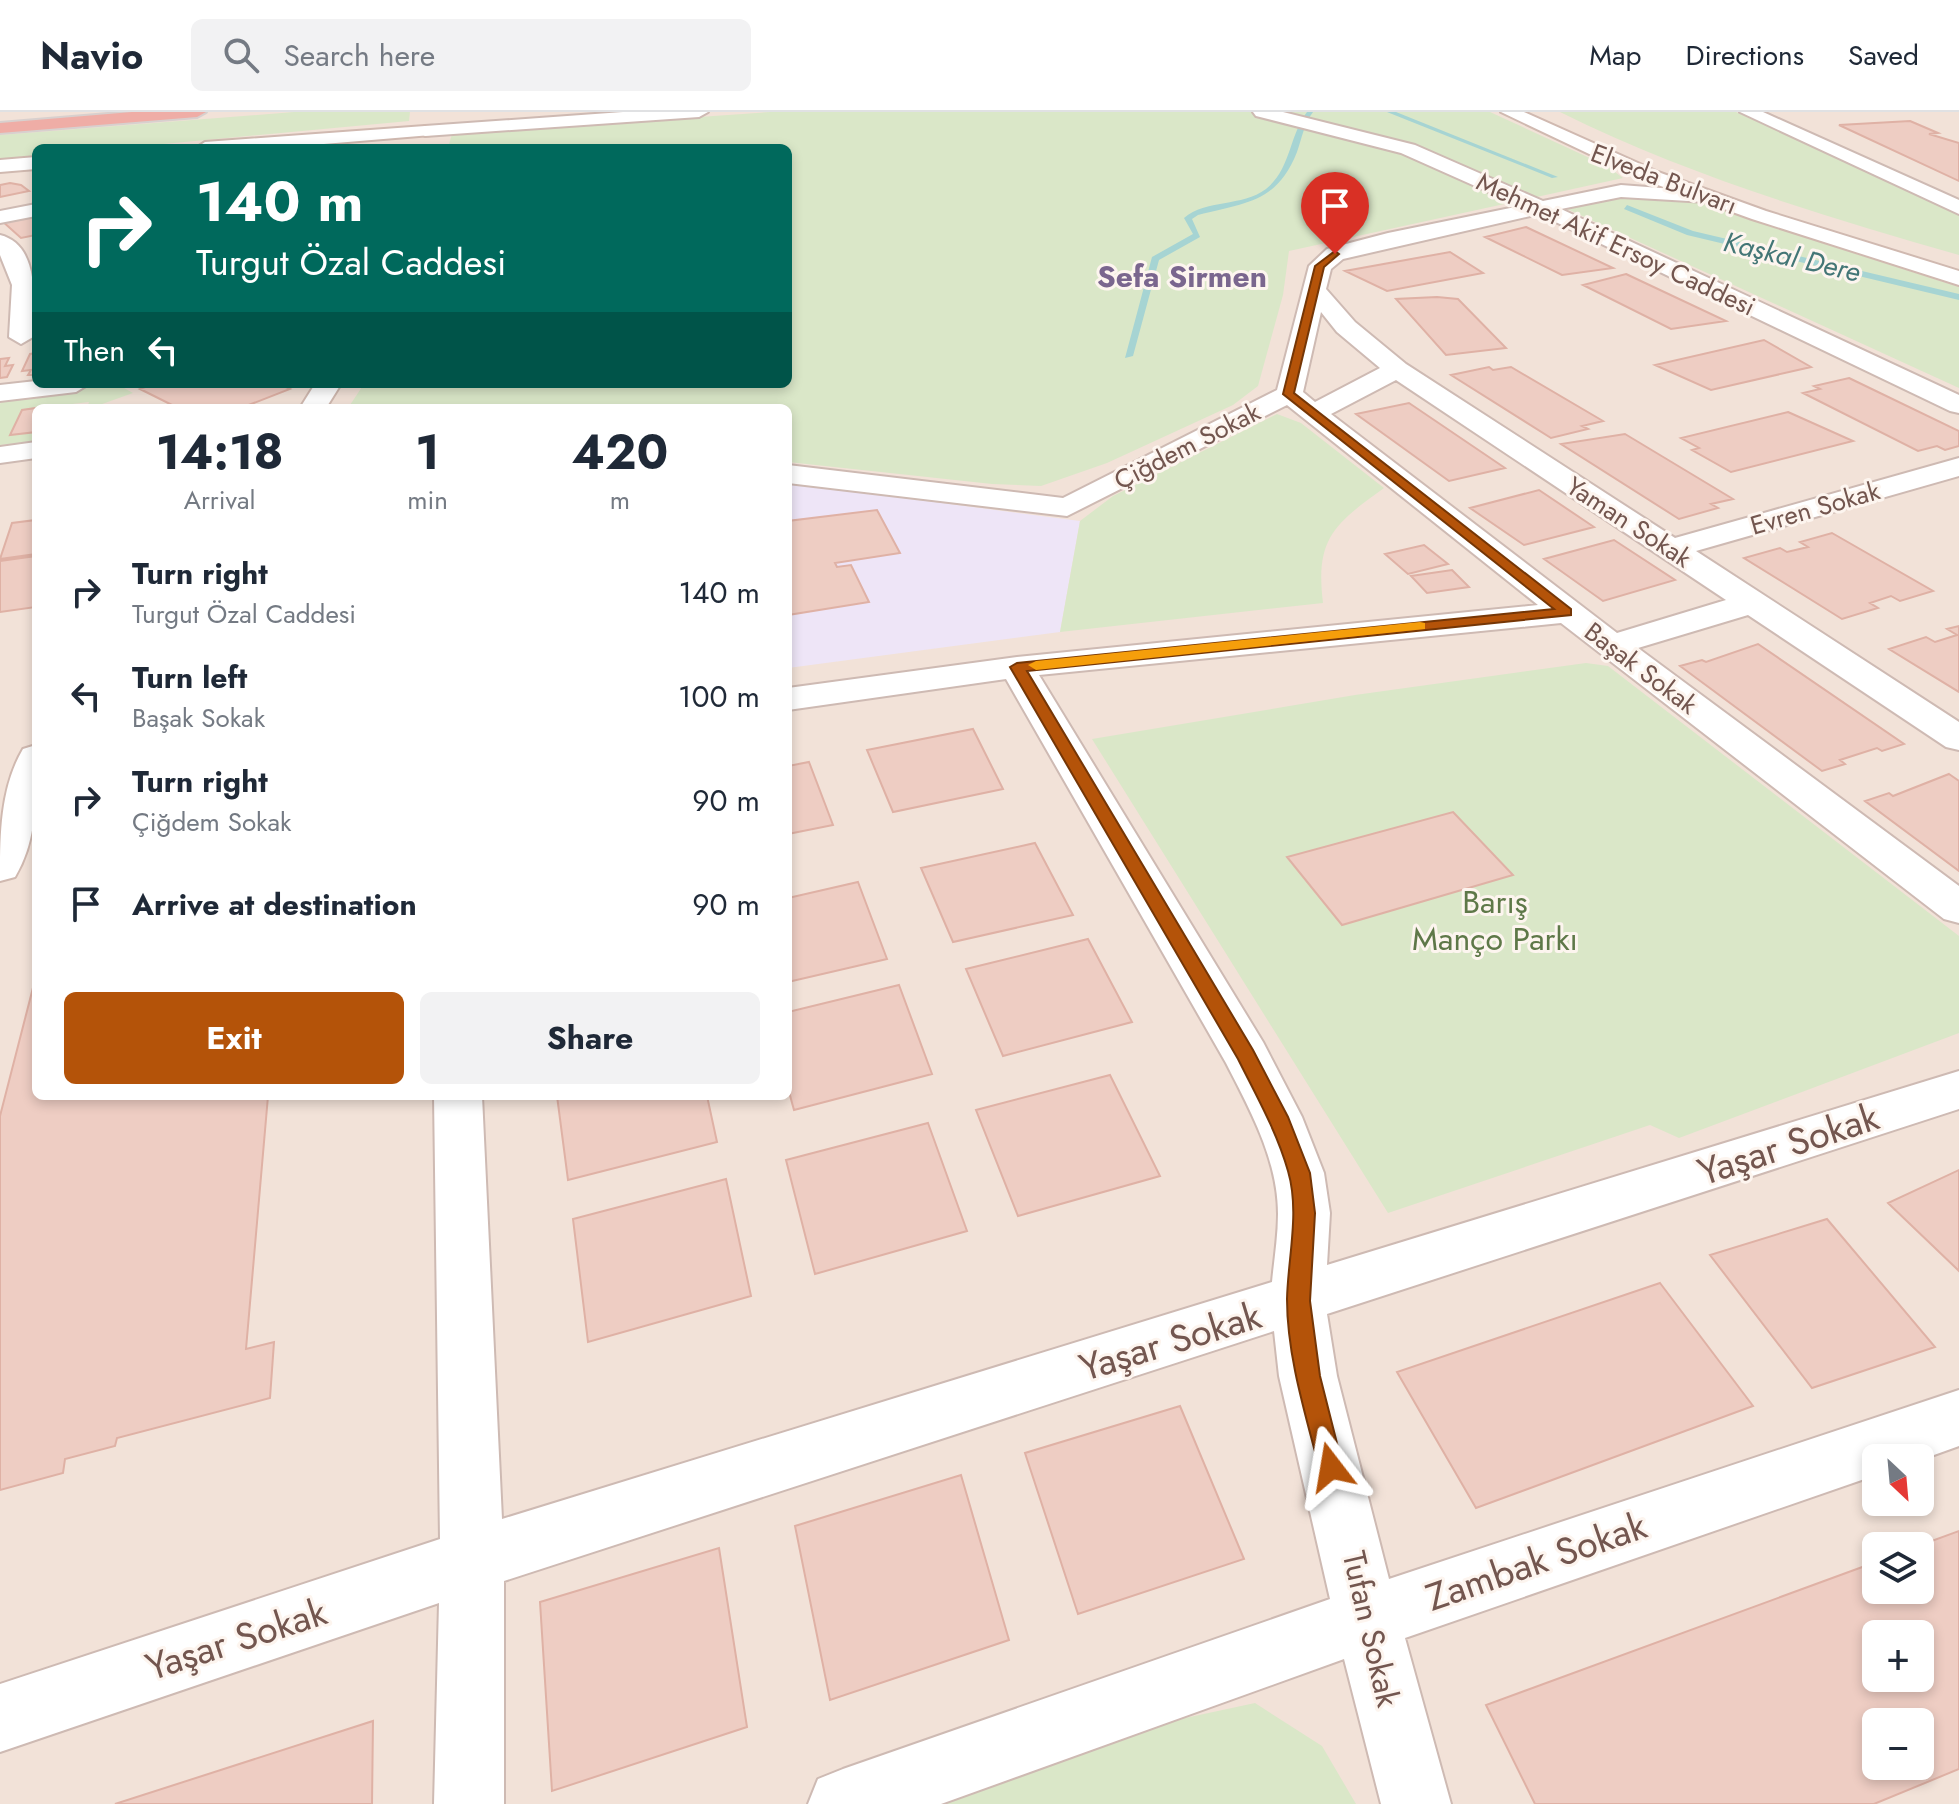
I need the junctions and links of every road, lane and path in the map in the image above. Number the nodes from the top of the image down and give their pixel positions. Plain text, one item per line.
1 (39, 112) edge
2 (197, 112) edge
3 (699, 112) edge
4 (1262, 112) edge
5 (1510, 112) edge
6 (1537, 112) edge
7 (1749, 112) edge
8 (0, 115) edge
9 (425, 126) edge
10 (0, 128) edge
11 (258, 144) edge
12 (32, 163) edge
13 (0, 166) edge
14 (1638, 170) junction
15 (1621, 191) junction
16 (1706, 196) junction
17 (1540, 207) junction
18 (1959, 208) edge
19 (32, 211) edge
20 (0, 217) edge
21 (0, 241) edge
22 (1959, 265) edge
23 (1959, 278) edge
24 (23, 284) junction
25 (0, 288) edge
26 (1313, 289) junction
27 (19, 336) edge
28 (1397, 369) junction
29 (42, 388) edge
30 (0, 393) edge
31 (1300, 404) junction
32 (1959, 405) edge
33 (32, 451) edge
34 (0, 455) edge
35 (1959, 467) edge
36 (792, 474) edge
37 (1670, 549) junction
38 (1753, 603) junction
39 (1567, 612) junction
40 (1612, 645) junction
41 (1017, 667) junction
42 (792, 698) edge
43 (1959, 739) edge
44 (32, 771) edge
45 (17, 822) edge
46 (0, 867) edge
47 (1959, 908) edge
48 (1959, 1090) edge
49 (458, 1100) edge
50 (1298, 1301) junction
51 (1959, 1418) edge
52 (472, 1560) junction
53 (1369, 1618) junction
54 (0, 1718) edge
55 (469, 1804) edge
56 (843, 1804) edge
57 (1416, 1804) edge

1 - 8 highway
2 - 10 highway
3 - 9 street
4 - 17 street, Mehmet Akif Ersoy Caddesi
5 - 14 street, Elveda Bulvarı
6 - 22 street, Elveda Bulvarı
7 - 18 street
9 - 11 street
12 - 13 street
14 - 15 street
14 - 16 street, Elveda Bulvarı
15 - 16 street, Çiğdem Sokak
15 - 17 street, Çiğdem Sokak
16 - 23 street, Elveda Bulvarı
17 - 26 street, Çiğdem Sokak
17 - 32 street, Mehmet Akif Ersoy Caddesi
19 - 20 street
21 - 24 street
24 - 25 street
24 - 27 street
26 - 28 street, Yaman Sokak
26 - 31 street, Çiğdem Sokak
28 - 31 street
28 - 37 street, Yaman Sokak
29 - 30 street
31 - 36 street, Çiğdem Sokak
31 - 39 street, Başak Sokak
33 - 34 street
35 - 37 street, Evren Sokak
37 - 38 street, Yaman Sokak
38 - 40 street
38 - 43 street, Yaman Sokak
39 - 40 street, Başak Sokak
39 - 41 street
40 - 47 street, Başak Sokak
41 - 42 street
41 - 50 street, Tufan Sokak
44 - 45 street
45 - 46 street
48 - 50 street, Yaşar Sokak
49 - 52 street
50 - 52 street, Yaşar Sokak
50 - 53 street, Tufan Sokak
51 - 53 street, Zambak Sokak
52 - 54 street, Yaşar Sokak
52 - 55 street
53 - 56 street, Zambak Sokak
53 - 57 street, Tufan Sokak

